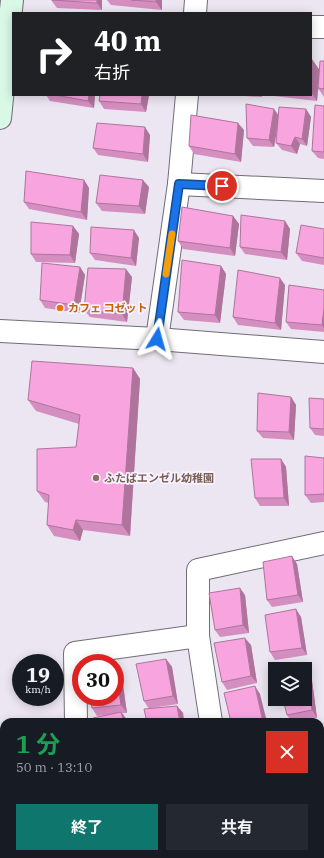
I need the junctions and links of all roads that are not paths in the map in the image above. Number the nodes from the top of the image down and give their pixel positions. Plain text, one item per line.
1 (12, 0) edge
2 (196, 0) edge
3 (195, 12) edge
4 (312, 27) edge
5 (324, 27) edge
6 (187, 96) edge
7 (0, 118) edge
8 (179, 184) junction
9 (324, 192) edge
10 (0, 331) edge
11 (157, 339) junction
12 (324, 352) edge
13 (324, 543) edge
14 (198, 636) junction
15 (76, 718) edge
16 (210, 718) edge

1 - 7 street
2 - 3 street
4 - 5 street
6 - 8 street
8 - 9 street
8 - 11 street
10 - 11 street
11 - 12 street
13 - 14 street
14 - 15 street
14 - 16 street

